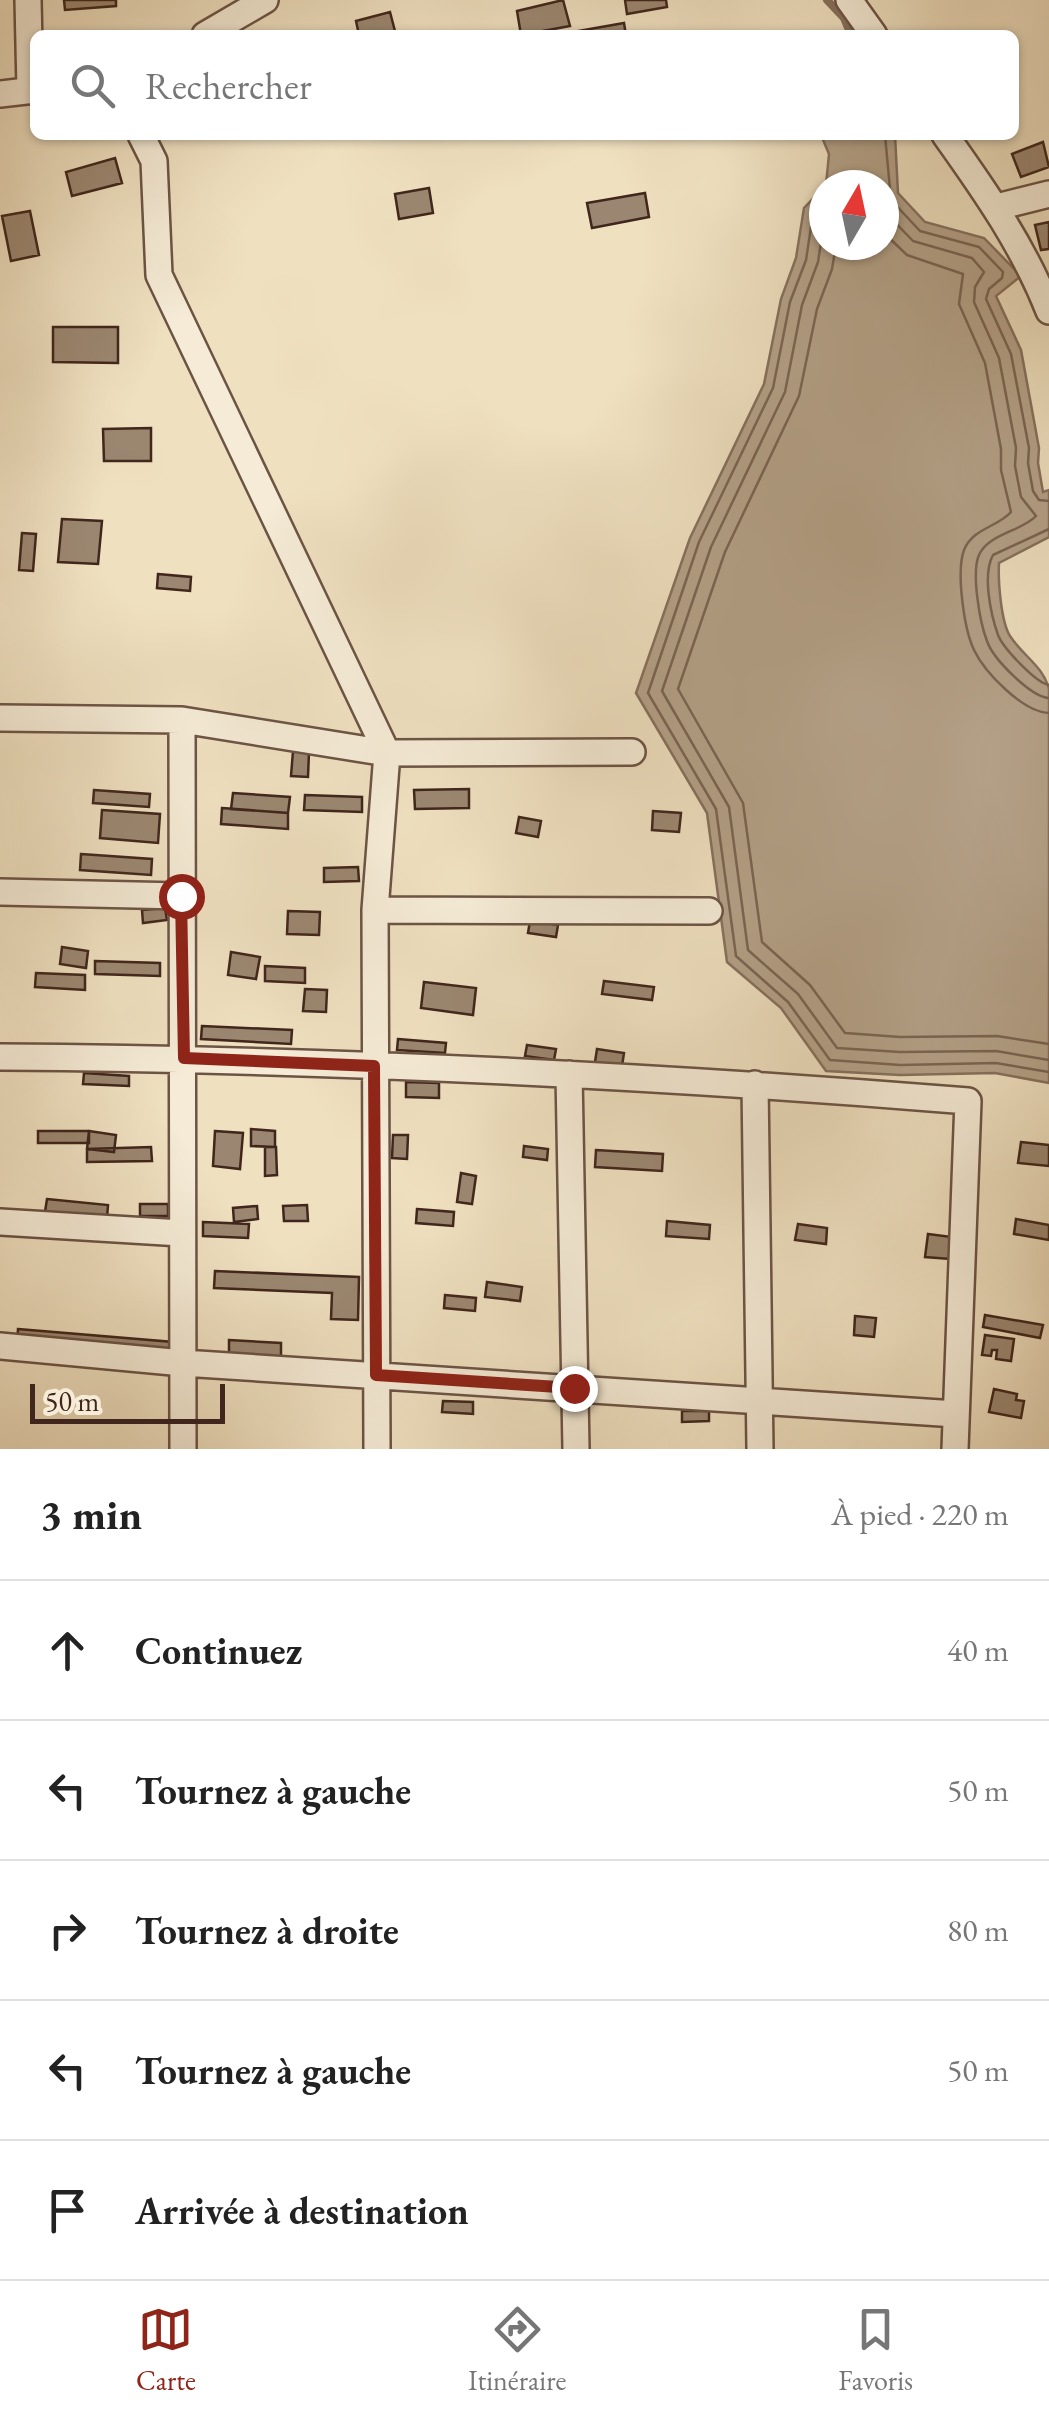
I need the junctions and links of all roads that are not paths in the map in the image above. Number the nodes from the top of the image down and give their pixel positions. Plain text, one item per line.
1 (28, 0) edge
2 (266, 0) edge
3 (848, 0) edge
4 (214, 30) edge
5 (870, 30) edge
6 (30, 45) edge
7 (30, 90) edge
8 (0, 94) edge
9 (144, 140) edge
10 (949, 140) edge
11 (1049, 194) edge
12 (997, 208) junction
13 (1049, 312) edge
14 (0, 718) edge
15 (182, 720) junction
16 (632, 752) dead end
17 (387, 753) junction
18 (0, 892) edge
19 (181, 896) junction
20 (375, 910) junction
21 (708, 911) dead end
22 (0, 1057) edge
23 (184, 1058) junction
24 (374, 1066) junction
25 (569, 1074) junction
26 (755, 1084) junction
27 (0, 1222) edge
28 (181, 1232) junction
29 (0, 1346) edge
30 (183, 1362) junction
31 (376, 1375) junction
32 (574, 1388) junction
33 (759, 1400) junction
34 (956, 1414) junction
35 (183, 1449) edge
36 (377, 1449) edge
37 (576, 1449) edge
38 (760, 1449) edge
39 (955, 1449) edge

1 - 6 street
2 - 4 street
3 - 5 street
7 - 8 street
9 - 17 street
10 - 12 street
11 - 12 street
12 - 13 street
14 - 15 street
15 - 17 street
15 - 19 street
16 - 17 street
17 - 20 street
18 - 19 street
19 - 23 street
20 - 21 street
20 - 24 street
22 - 23 street
23 - 24 street
23 - 28 street
24 - 25 street
24 - 31 street
25 - 26 street
25 - 32 street
26 - 33 street
26 - 34 street
27 - 28 street
28 - 30 street
29 - 30 street
30 - 31 street
30 - 35 street
31 - 32 street
31 - 36 street
32 - 33 street
32 - 37 street
33 - 34 street
33 - 38 street
34 - 39 street

